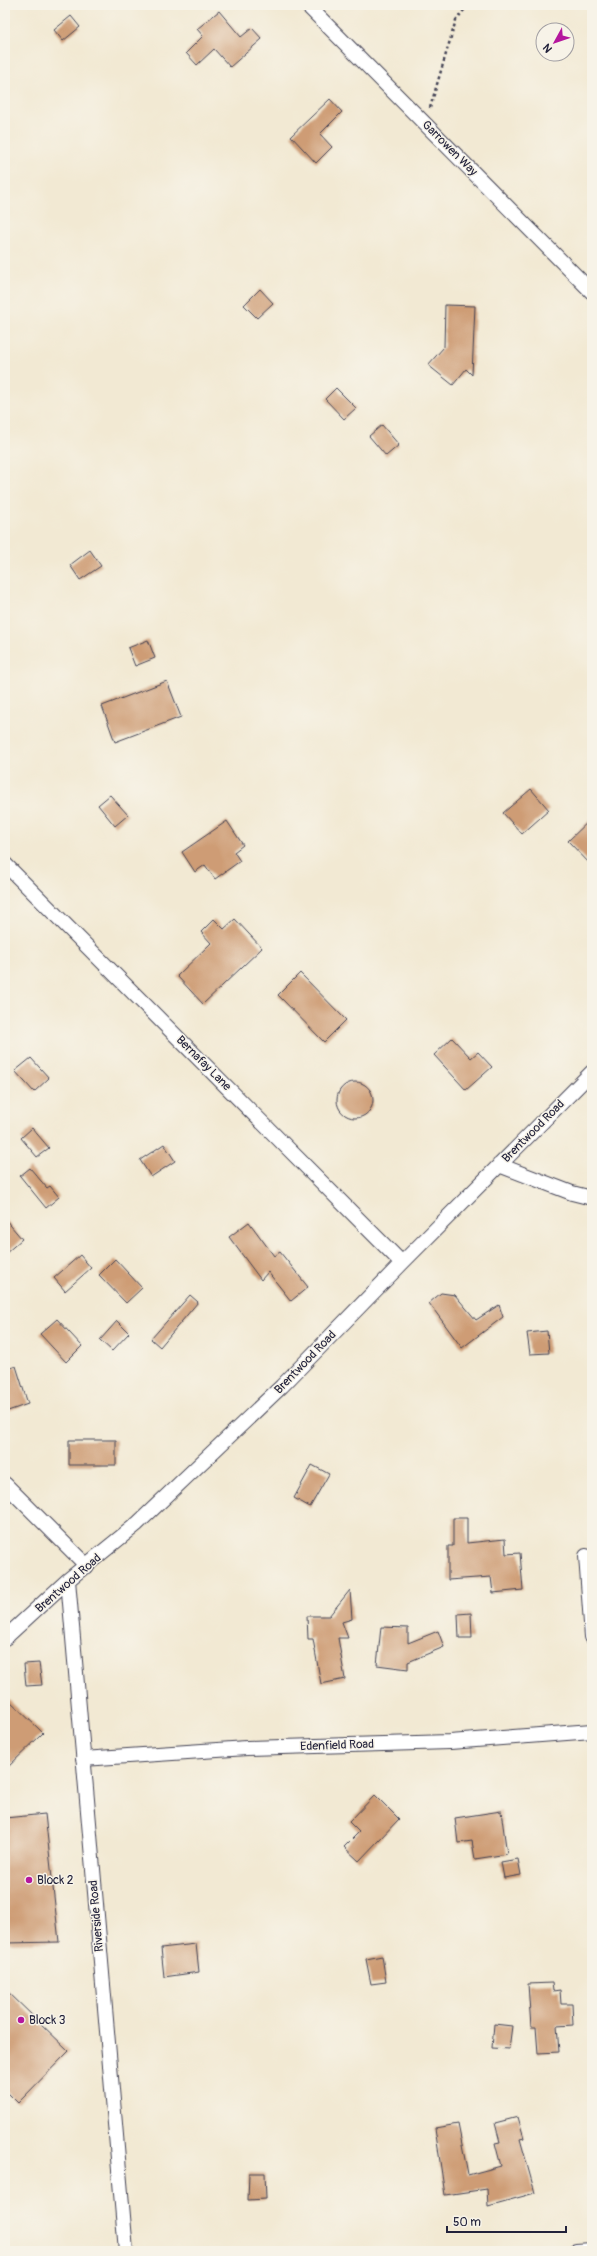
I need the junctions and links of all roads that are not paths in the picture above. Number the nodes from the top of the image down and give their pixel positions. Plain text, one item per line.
1 (307, 5) edge
2 (592, 292) edge
3 (5, 864) edge
4 (592, 1072) edge
5 (499, 1164) junction
6 (592, 1198) edge
7 (402, 1263) junction
8 (5, 1484) edge
9 (586, 1556) dead end
10 (87, 1566) junction
11 (68, 1580) junction
12 (592, 1637) edge
13 (5, 1638) edge
14 (592, 1731) edge
15 (83, 1759) junction
16 (592, 2250) edge
17 (126, 2251) edge
18 (576, 2251) edge

1 - 2 street, Garrowen Way
3 - 7 street, Bernafay Lane
4 - 5 street, Brentwood Road
5 - 6 street
5 - 7 street, Brentwood Road
7 - 10 street, Brentwood Road
8 - 10 street
9 - 12 street
10 - 11 street, Brentwood Road
11 - 13 street, Brentwood Road
11 - 15 street, Riverside Road
14 - 15 street, Edenfield Road
15 - 17 street, Riverside Road
16 - 18 street

